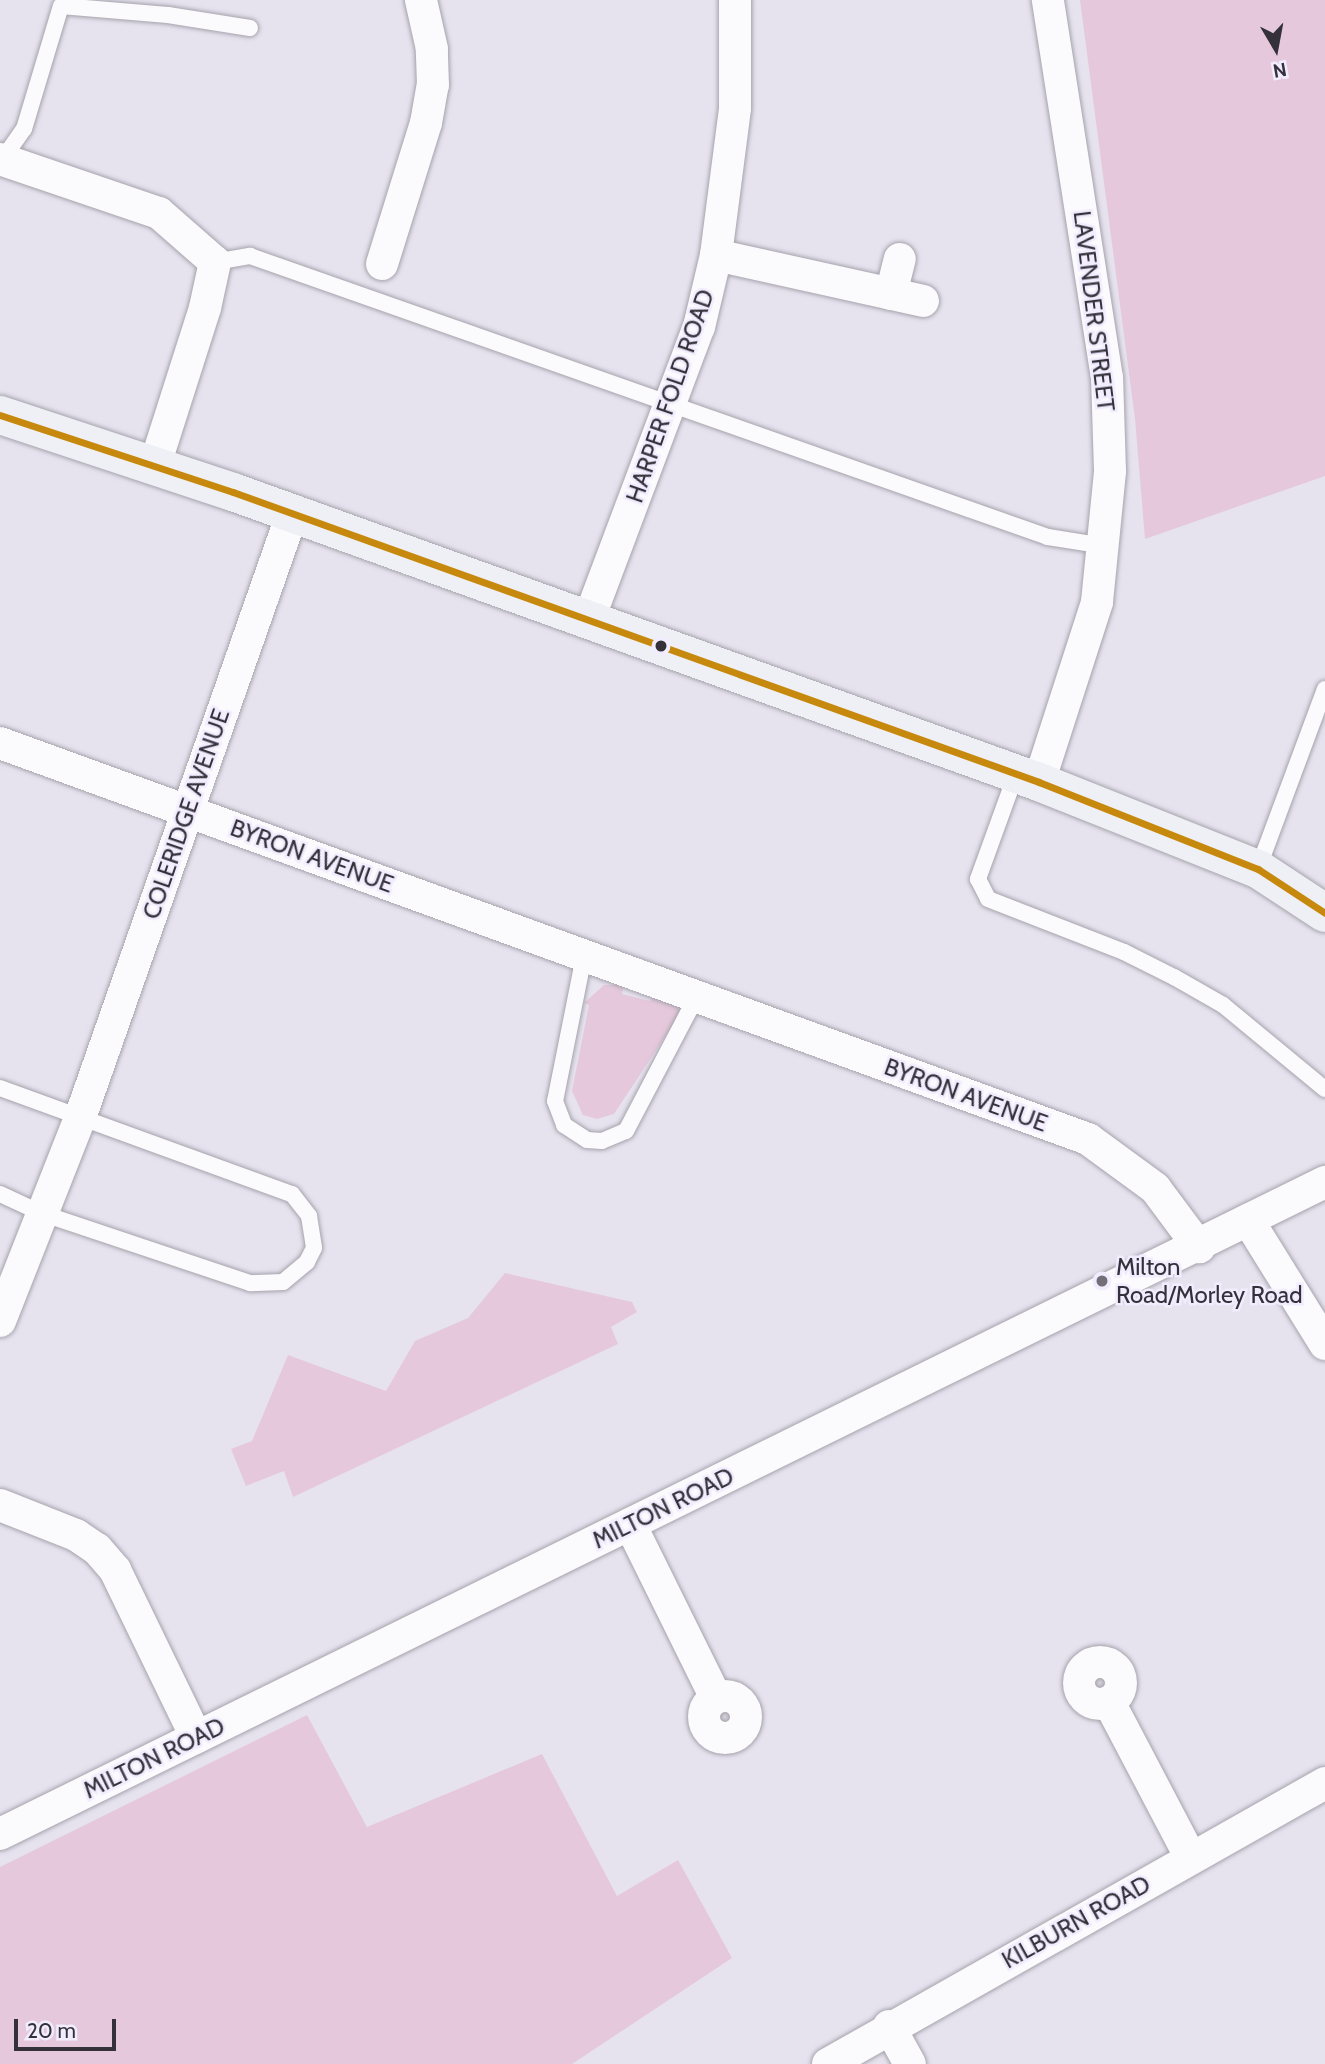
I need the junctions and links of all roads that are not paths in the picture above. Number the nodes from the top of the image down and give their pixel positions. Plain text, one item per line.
1 (421, 0) edge
2 (735, 0) edge
3 (1048, 0) edge
4 (250, 28) dead end
5 (1, 160) edge
6 (396, 248) dead end
7 (716, 255) junction
8 (900, 259) dead end
9 (215, 262) junction
10 (891, 294) junction
11 (923, 301) dead end
12 (671, 405) junction
13 (0, 415) edge
14 (155, 465) junction
15 (292, 514) junction
16 (1105, 546) junction
17 (589, 619) junction
18 (1325, 689) edge
19 (0, 743) edge
20 (1027, 778) junction
21 (187, 811) junction
22 (1258, 869) junction
23 (1325, 912) edge
24 (584, 956) junction
25 (696, 996) junction
26 (0, 1088) edge
27 (1325, 1089) edge
28 (81, 1115) junction
29 (1325, 1182) edge
30 (0, 1194) edge
31 (41, 1213) junction
32 (1248, 1220) junction
33 (1199, 1247) junction
34 (0, 1321) edge
35 (1325, 1343) edge
36 (0, 1505) edge
37 (630, 1524) junction
38 (716, 1698) dead end
39 (1109, 1702) dead end
40 (197, 1737) junction
41 (1325, 1783) edge
42 (0, 1834) edge
43 (1191, 1858) junction
44 (889, 2026) junction
45 (828, 2064) edge
46 (910, 2064) edge

1 - 6 street
2 - 7 street, HARPER FOLD ROAD
3 - 16 street, LAVENDER STREET
4 - 5 lane
5 - 9 street
7 - 10 street
7 - 12 street, HARPER FOLD ROAD
8 - 10 street
9 - 12 lane
9 - 14 street
10 - 11 street
12 - 16 lane
12 - 17 street, HARPER FOLD ROAD
13 - 14 main road
14 - 15 main road
15 - 17 main road
15 - 21 street, COLERIDGE AVENUE
16 - 20 street, LAVENDER STREET
17 - 20 main road
18 - 22 lane
19 - 21 street, BYRON AVENUE
20 - 22 main road
20 - 27 lane
21 - 24 street, BYRON AVENUE
21 - 28 street, COLERIDGE AVENUE
22 - 23 main road
24 - 25 street, BYRON AVENUE
24 - 25 lane
25 - 33 street, BYRON AVENUE
26 - 28 lane
28 - 31 street, COLERIDGE AVENUE
28 - 31 lane
29 - 32 street, MILTON ROAD
30 - 31 lane
31 - 34 street, COLERIDGE AVENUE
32 - 33 street, MILTON ROAD
32 - 35 street
33 - 37 street, MILTON ROAD
36 - 40 street
37 - 38 street
37 - 40 street, MILTON ROAD
39 - 43 street
40 - 42 street, MILTON ROAD
41 - 43 street, KILBURN ROAD
43 - 44 street, KILBURN ROAD
44 - 45 street, KILBURN ROAD
44 - 46 street

